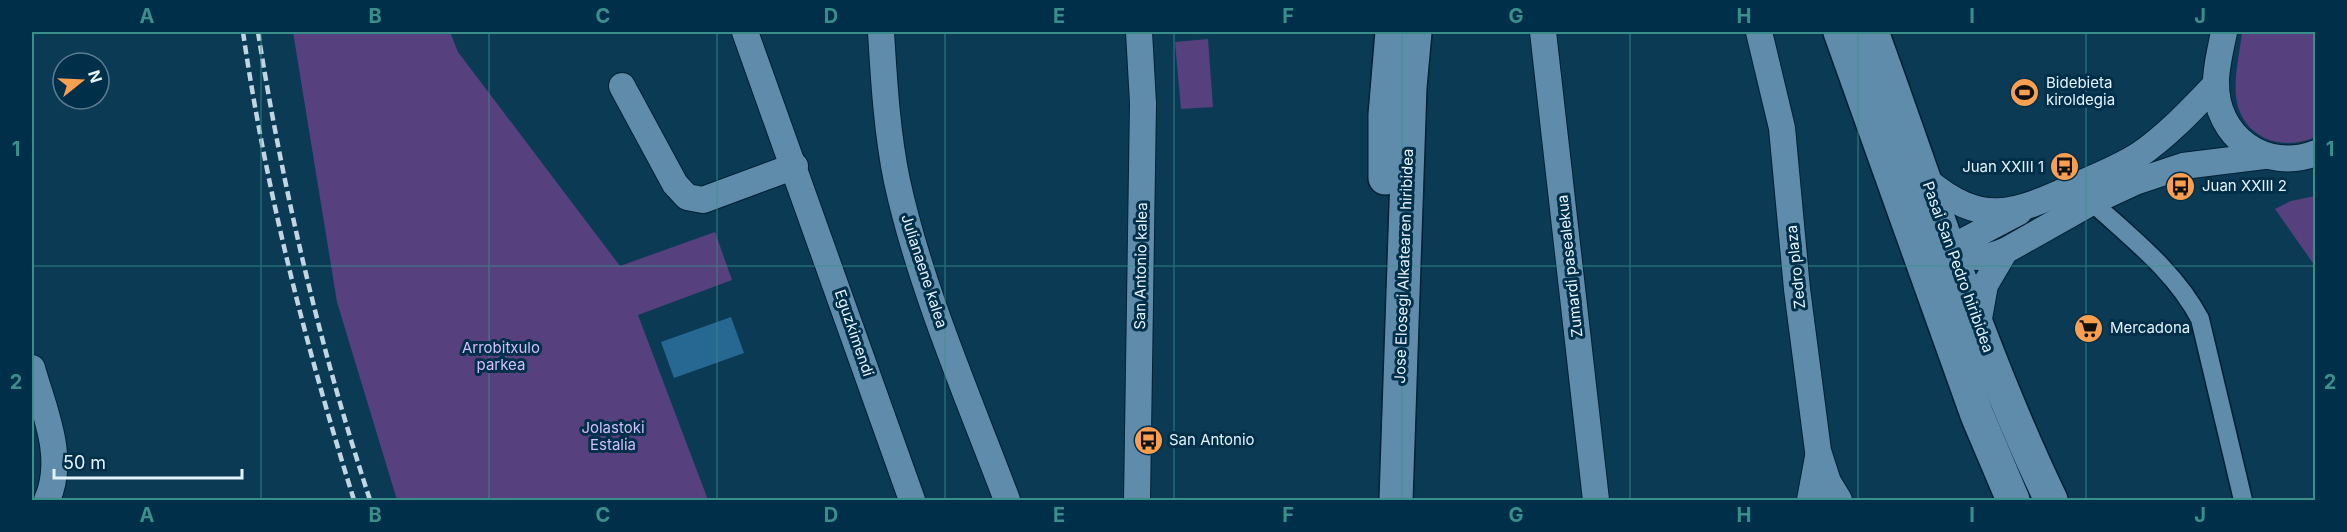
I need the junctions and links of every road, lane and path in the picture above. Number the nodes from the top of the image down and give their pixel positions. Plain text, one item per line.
1 (745, 32) edge
2 (881, 32) edge
3 (1138, 32) edge
4 (1392, 32) edge
5 (1415, 32) edge
6 (1543, 32) edge
7 (1760, 32) edge
8 (1840, 32) edge
9 (1872, 32) edge
10 (2224, 32) edge
11 (2216, 84) junction
12 (622, 86) dead end
13 (2264, 156) junction
14 (2311, 157) edge
15 (795, 166) junction
16 (1926, 180) junction
17 (2092, 202) junction
18 (2024, 209) junction
19 (1908, 226) junction
20 (1952, 251) junction
21 (2005, 252) junction
22 (1934, 297) junction
23 (1978, 324) junction
24 (32, 368) edge
25 (1818, 451) junction
26 (49, 496) edge
27 (912, 501) edge
28 (1007, 501) edge
29 (1137, 501) edge
30 (1375, 501) edge
31 (1396, 501) edge
32 (1596, 501) edge
33 (1810, 501) edge
34 (1839, 501) edge
35 (2013, 501) edge
36 (2051, 501) edge
37 (2243, 501) edge

1 - 15 street, Eguzkimendi
2 - 28 street, Julianaene kalea
3 - 29 street, San Antonio kalea
4 - 30 main road, Jose Elosegi Alkatearen hiribidea
5 - 31 main road, Jose Elosegi Alkatearen hiribidea
6 - 32 street, Zumardi pasealekua
7 - 25 street, Zedro plaza
8 - 19 main road
9 - 16 main road, Pasai San Pedro hiribidea
10 - 11 street
11 - 13 street
11 - 18 street
12 - 15 street
13 - 14 street
13 - 17 street
15 - 27 street, Eguzkimendi
16 - 18 street
16 - 20 main road, Pasai San Pedro hiribidea
17 - 21 street
17 - 37 street
18 - 20 street
19 - 20 street
19 - 22 main road
20 - 21 street
20 - 22 street
20 - 23 main road, Pasai San Pedro hiribidea
21 - 23 street
22 - 35 main road
23 - 36 main road, Pasai San Pedro hiribidea
24 - 26 street
25 - 33 street
25 - 34 street, Zedro plaza

